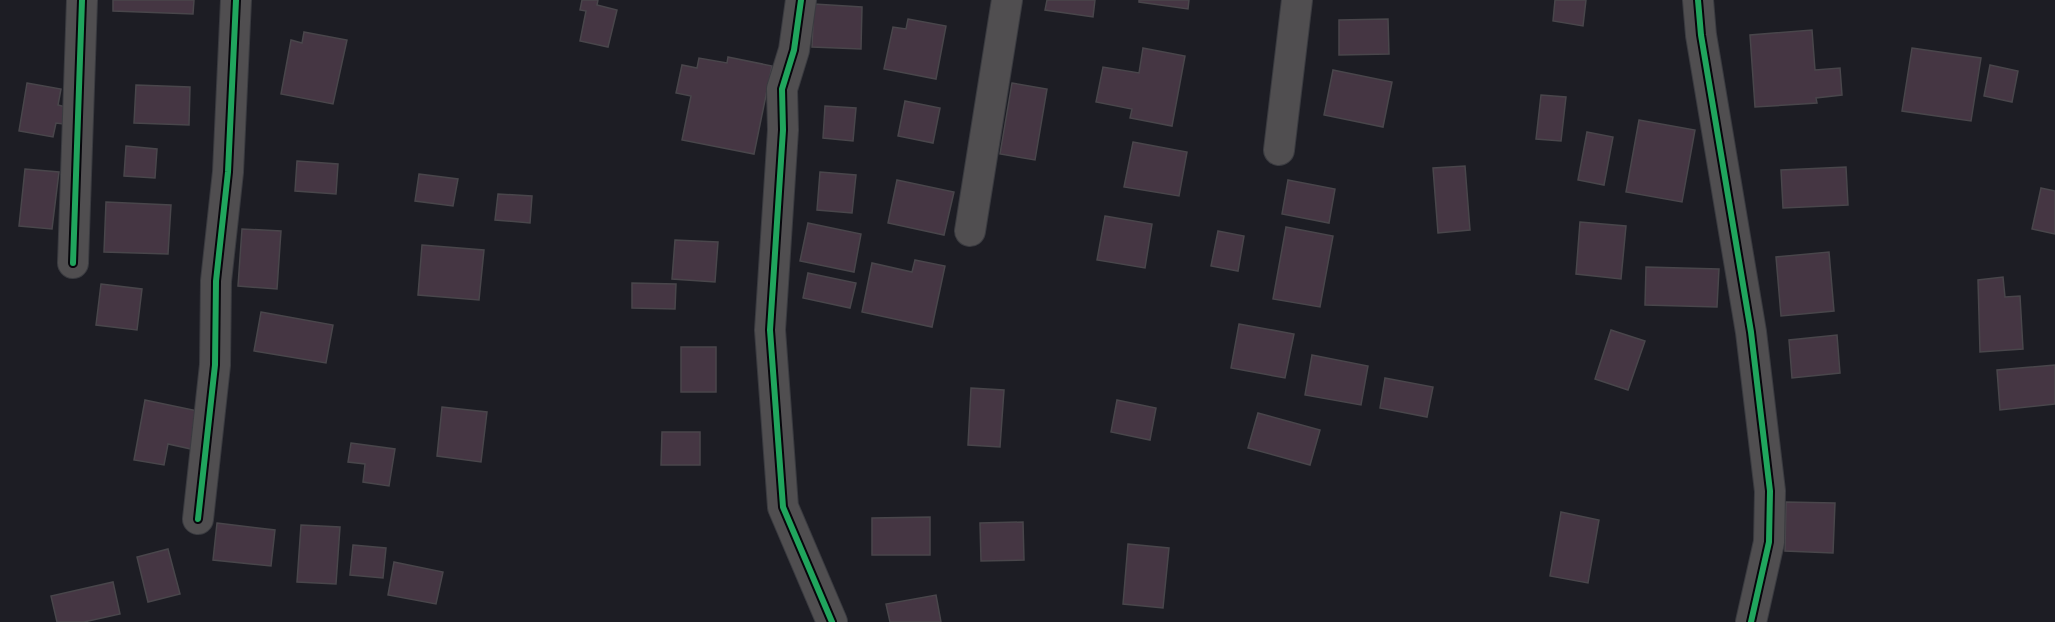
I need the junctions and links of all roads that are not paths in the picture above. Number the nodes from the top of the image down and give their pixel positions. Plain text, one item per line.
1 (82, 0) edge
2 (236, 0) edge
3 (801, 0) edge
4 (1007, 0) edge
5 (1297, 0) edge
6 (1698, 0) edge
7 (1280, 150) dead end
8 (970, 231) dead end
9 (73, 262) dead end
10 (198, 519) dead end
11 (832, 622) edge
12 (1751, 622) edge

1 - 9 street
2 - 10 street
3 - 11 street
4 - 8 street
5 - 7 street
6 - 12 street

